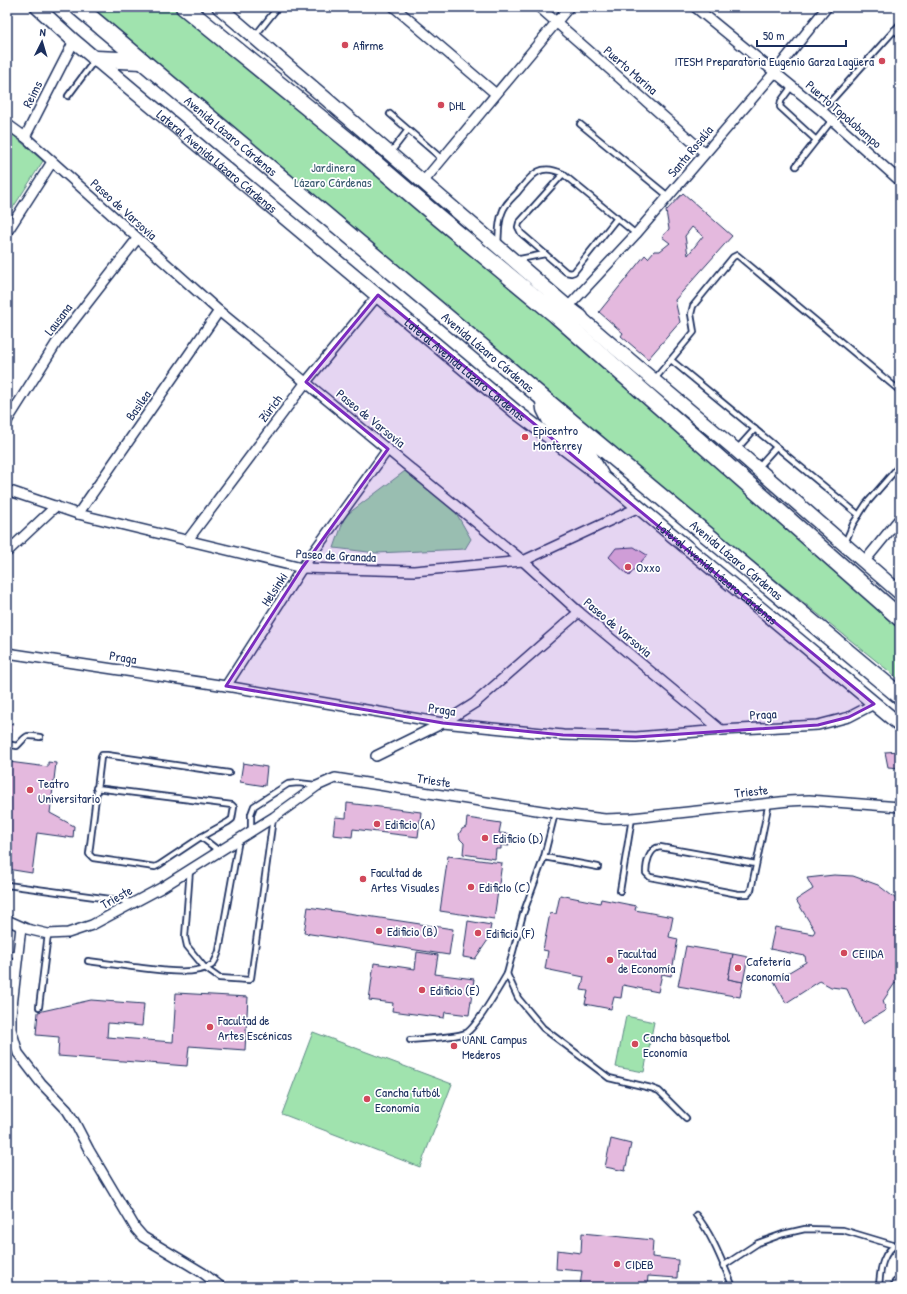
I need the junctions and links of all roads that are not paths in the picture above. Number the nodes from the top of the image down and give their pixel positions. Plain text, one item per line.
1 (37, 7) edge
2 (78, 7) edge
3 (184, 7) edge
4 (278, 7) edge
5 (394, 7) edge
6 (539, 7) edge
7 (569, 7) edge
8 (695, 7) edge
9 (828, 7) edge
10 (226, 11) edge
11 (556, 22) junction
12 (900, 24) edge
13 (894, 30) junction
14 (900, 35) edge
15 (254, 37) junction
16 (74, 41) junction
17 (96, 59) junction
18 (142, 62) junction
19 (775, 72) junction
20 (792, 86) junction
21 (496, 94) junction
22 (68, 96) dead end
23 (822, 111) junction
24 (390, 114) dead end
25 (832, 120) junction
26 (7, 124) edge
27 (580, 124) dead end
28 (408, 130) junction
29 (25, 137) junction
30 (816, 140) junction
31 (390, 153) junction
32 (705, 153) junction
33 (442, 159) junction
34 (52, 162) junction
35 (796, 166) dead end
36 (563, 174) junction
37 (900, 181) edge
38 (423, 182) junction
39 (668, 196) junction
40 (439, 218) junction
41 (617, 218) junction
42 (7, 232) edge
43 (636, 234) junction
44 (137, 239) junction
45 (498, 246) junction
46 (545, 254) junction
47 (514, 260) junction
48 (378, 295) junction
49 (219, 311) junction
50 (574, 313) junction
51 (671, 360) junction
52 (653, 381) junction
53 (306, 382) junction
54 (900, 391) edge
55 (544, 399) junction
56 (7, 421) edge
57 (755, 429) junction
58 (776, 447) junction
59 (388, 449) junction
60 (736, 450) junction
61 (900, 465) edge
62 (757, 468) junction
63 (600, 475) junction
64 (7, 490) edge
65 (56, 506) junction
66 (638, 508) junction
67 (78, 514) junction
68 (859, 515) junction
69 (900, 518) edge
70 (187, 541) junction
71 (844, 544) junction
72 (7, 552) edge
73 (523, 561) junction
74 (864, 562) junction
75 (302, 568) junction
76 (900, 593) edge
77 (579, 612) junction
78 (900, 618) edge
79 (7, 653) edge
80 (226, 686) junction
81 (900, 696) edge
82 (874, 704) junction
83 (885, 713) junction
84 (900, 719) edge
85 (443, 723) junction
86 (900, 725) edge
87 (721, 730) junction
88 (40, 737) dead end
89 (7, 744) edge
90 (376, 756) dead end
91 (229, 773) dead end
92 (317, 786) junction
93 (96, 788) junction
94 (769, 802) junction
95 (900, 807) edge
96 (555, 814) junction
97 (274, 817) junction
98 (632, 818) junction
99 (251, 831) junction
100 (201, 837) junction
101 (239, 839) junction
102 (219, 851) junction
103 (544, 857) junction
104 (756, 864) junction
105 (598, 867) dead end
106 (190, 869) junction
107 (7, 885) edge
108 (620, 891) dead end
109 (132, 902) junction
110 (7, 920) edge
111 (21, 927) junction
112 (48, 934) junction
113 (7, 954) edge
114 (19, 955) junction
115 (88, 962) dead end
116 (205, 968) junction
117 (507, 974) junction
118 (10, 991) edge
119 (39, 1007) dead end
120 (9, 1029) edge
121 (410, 1040) dead end
122 (686, 1118) dead end
123 (696, 1215) dead end
124 (900, 1243) edge
125 (893, 1245) junction
126 (723, 1266) junction
127 (900, 1279) edge
128 (220, 1287) edge
129 (733, 1287) edge
130 (879, 1287) edge
131 (893, 1287) edge

1 - 16 main road, Lateral Avenida Lázaro Cárdenas
2 - 18 highway, Avenida Lázaro Cárdenas
3 - 40 highway
4 - 15 lane
5 - 21 street
6 - 11 street, Puerto Marina
7 - 11 street
8 - 19 street, Puerto Topolobampo
9 - 19 street, Santa Rosalía
10 - 15 main road
11 - 21 street
11 - 32 street, Puerto Marina
12 - 13 lane
13 - 14 lane
13 - 23 lane
15 - 31 main road
16 - 17 main road, Lateral Avenida Lázaro Cárdenas
16 - 29 street, Reims
17 - 18 highway
17 - 22 lane
17 - 48 main road, Lateral Avenida Lázaro Cárdenas
18 - 55 highway, Avenida Lázaro Cárdenas
19 - 20 street, Puerto Topolobampo
19 - 32 street, Santa Rosalía
20 - 23 street, Puerto Topolobampo
20 - 30 lane
21 - 33 street
23 - 25 street, Puerto Topolobampo
24 - 28 lane
25 - 30 lane
25 - 37 street, Puerto Topolobampo
26 - 29 street, Paseo de Varsovia
27 - 39 lane
28 - 31 lane
28 - 33 lane
29 - 34 street, Paseo de Varsovia
30 - 35 lane
31 - 38 main road
32 - 39 street, Santa Rosalía
33 - 38 street
34 - 42 street
34 - 44 street, Paseo de Varsovia
36 - 41 lane
36 - 45 lane
36 - 46 lane
38 - 45 main road
39 - 43 street, Santa Rosalía
40 - 50 highway
40 - 78 highway
41 - 43 lane
41 - 46 lane
43 - 50 street, Santa Rosalía
44 - 49 street, Paseo de Varsovia
44 - 56 street, Lausana
45 - 47 main road
46 - 47 lane
47 - 50 main road
48 - 53 street, Zúrich
48 - 63 main road, Lateral Avenida Lázaro Cárdenas
49 - 53 street, Paseo de Varsovia
49 - 67 street, Basilea
50 - 52 main road
51 - 52 lane
51 - 54 lane
51 - 57 lane
52 - 60 main road
53 - 59 street, Paseo de Varsovia
53 - 70 street, Zúrich
55 - 63 highway
55 - 81 highway, Avenida Lázaro Cárdenas
57 - 58 lane
57 - 60 lane
58 - 62 lane
58 - 68 lane
59 - 73 street, Paseo de Varsovia
59 - 75 street, Helsinki
60 - 62 main road
61 - 68 lane
62 - 71 main road
63 - 66 main road, Lateral Avenida Lázaro Cárdenas
64 - 65 street, Paseo de Granada
65 - 67 street, Paseo de Granada
65 - 72 street
66 - 73 street, Paseo de Granada
66 - 82 main road, Lateral Avenida Lázaro Cárdenas
67 - 70 street, Paseo de Granada
68 - 71 lane
69 - 74 street
70 - 75 street, Paseo de Granada
71 - 74 main road
73 - 75 street, Paseo de Granada
73 - 77 street, Paseo de Varsovia
74 - 76 main road
75 - 80 street, Helsinki
77 - 85 street
77 - 87 street, Paseo de Varsovia
79 - 80 street, Praga
80 - 85 street, Praga
82 - 83 main road, Lateral Avenida Lázaro Cárdenas
82 - 87 street, Praga
83 - 84 main road
83 - 86 main road, Lateral Avenida Lázaro Cárdenas
85 - 87 street, Praga
85 - 90 street
88 - 89 lane
91 - 93 lane
92 - 96 street, Trieste
92 - 97 street, Trieste
92 - 99 lane
93 - 100 lane
93 - 100 lane
94 - 95 street, Trieste
94 - 98 street, Trieste
94 - 104 lane
96 - 98 street, Trieste
96 - 103 lane
97 - 99 street, Trieste
97 - 116 lane
98 - 108 lane
99 - 101 street, Trieste
100 - 102 lane
101 - 102 street, Trieste
101 - 116 lane
102 - 106 street, Trieste
103 - 105 lane
103 - 117 lane
104 - 104 lane
106 - 109 street, Trieste
106 - 116 lane
107 - 109 lane
109 - 112 street, Trieste
110 - 111 street, Trieste
111 - 112 street, Trieste
111 - 114 street
112 - 119 lane
113 - 114 lane
114 - 118 street
115 - 116 lane
117 - 121 lane
117 - 122 lane
118 - 120 street
120 - 128 street
123 - 126 lane
124 - 125 lane
125 - 126 lane
125 - 130 lane
126 - 129 lane
127 - 131 lane

